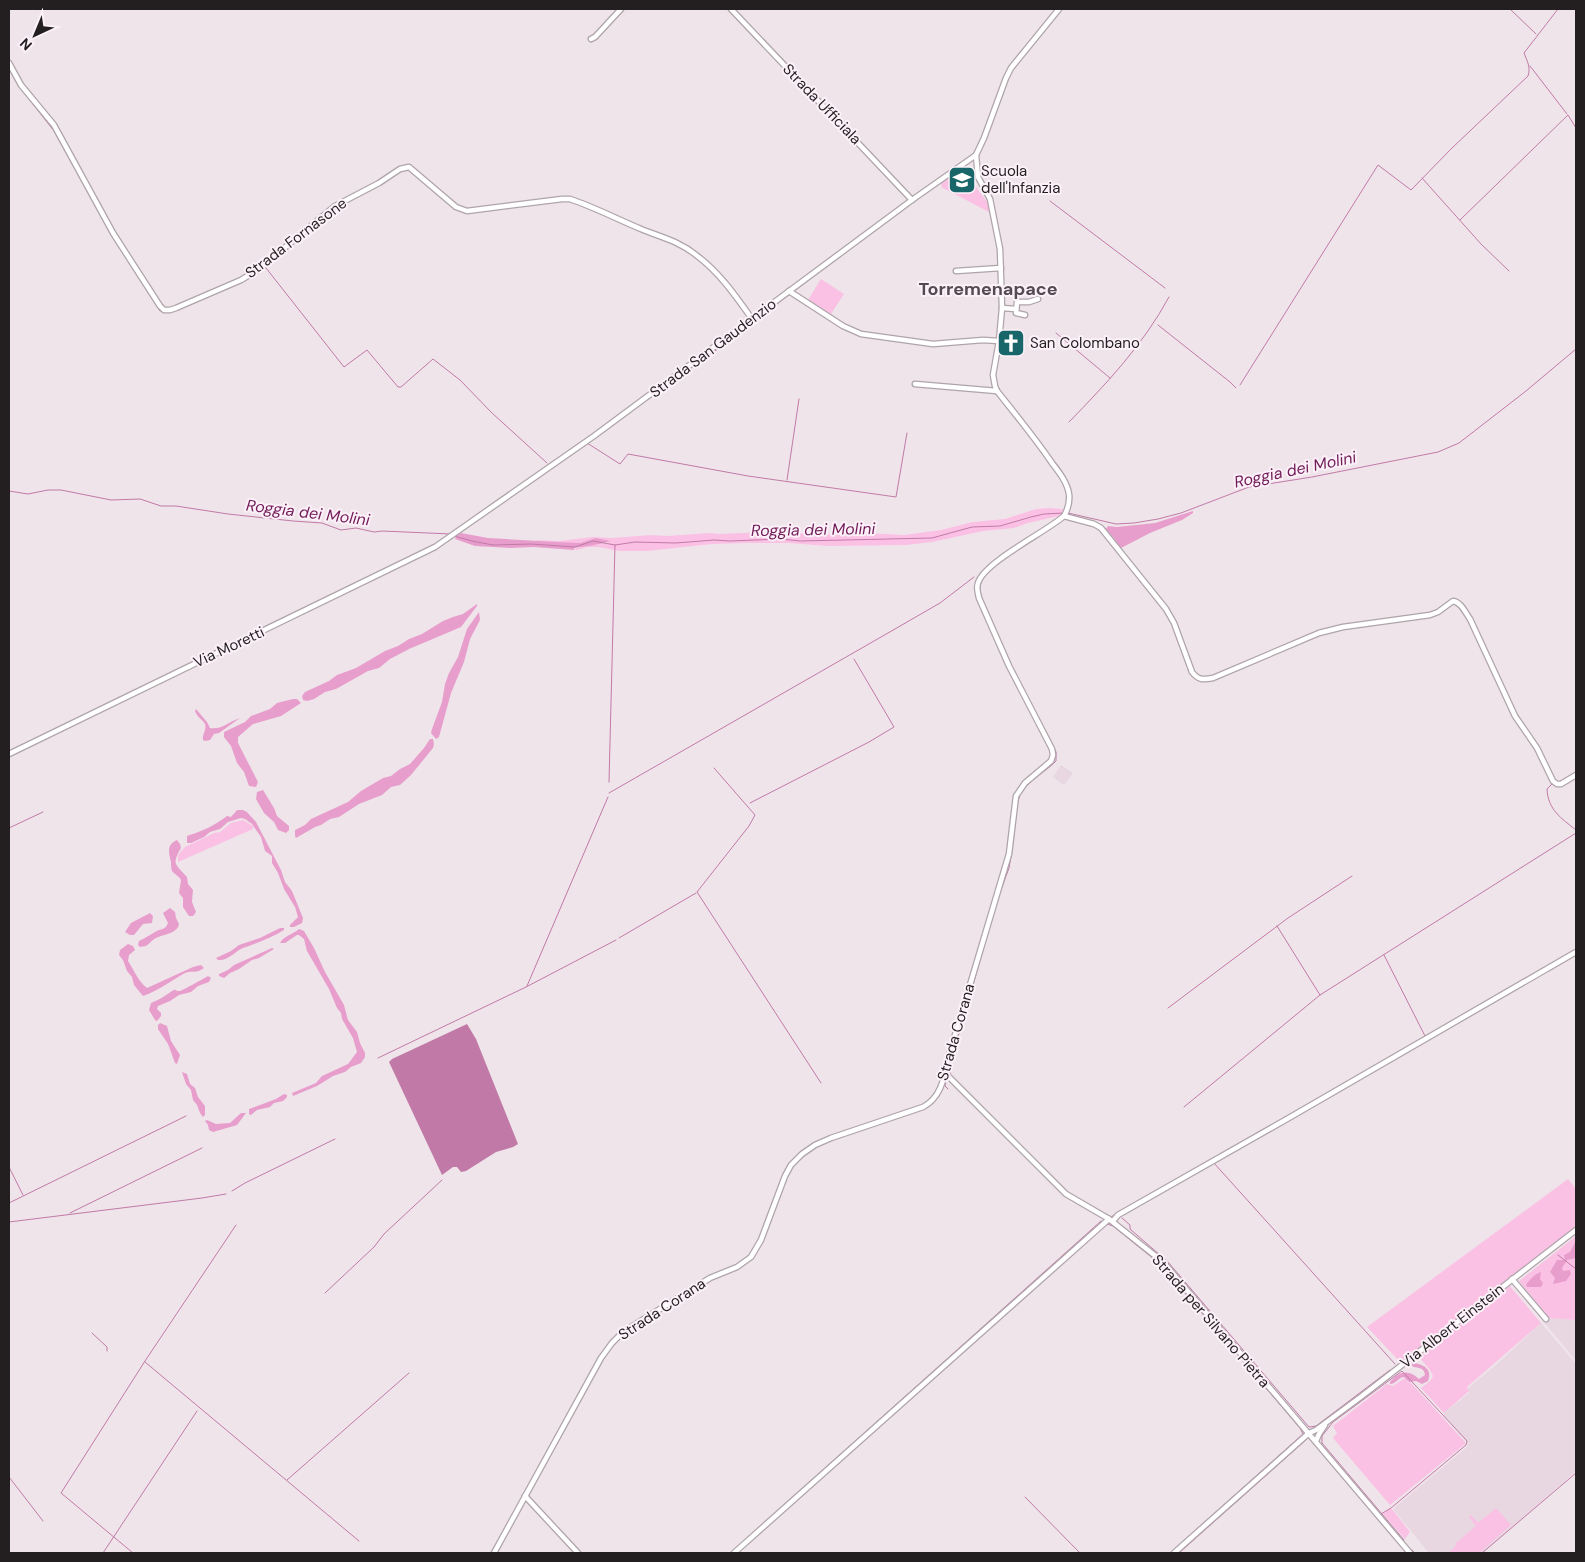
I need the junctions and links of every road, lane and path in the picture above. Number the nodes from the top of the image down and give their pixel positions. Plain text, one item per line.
1 (621, 9) edge
2 (731, 9) edge
3 (1059, 9) edge
4 (591, 39) dead end
5 (9, 63) edge
6 (976, 154) junction
7 (912, 200) junction
8 (1001, 268) junction
9 (956, 271) dead end
10 (789, 291) junction
11 (1038, 299) dead end
12 (1002, 308) junction
13 (1016, 309) junction
14 (1025, 315) dead end
15 (752, 318) junction
16 (999, 341) junction
17 (915, 384) dead end
18 (997, 391) junction
19 (1065, 513) junction
20 (448, 538) joint
21 (9, 754) edge
22 (1576, 774) edge
23 (1576, 952) edge
24 (945, 1073) junction
25 (1111, 1220) junction
26 (1576, 1230) edge
27 (1512, 1279) junction
28 (1546, 1319) dead end
29 (1327, 1422) junction
30 (1309, 1433) junction
31 (1316, 1442) junction
32 (525, 1496) junction
33 (494, 1553) edge
34 (578, 1553) edge
35 (734, 1553) edge
36 (1174, 1553) edge
37 (1410, 1553) edge

1 - 4 street
2 - 7 street, Strada Ufficiala
3 - 6 street
5 - 15 street, Strada Fornasone
6 - 7 street, Strada San Gaudenzio
6 - 8 street
7 - 10 street, Strada San Gaudenzio
8 - 9 street
8 - 12 street
10 - 15 street, Strada San Gaudenzio
10 - 16 street
11 - 13 street
12 - 13 street
12 - 16 street
13 - 14 street
15 - 20 street, Strada San Gaudenzio
16 - 18 street
17 - 18 street
18 - 19 street
19 - 22 street
19 - 24 street, Strada Corana
20 - 21 street, Via Moretti
23 - 25 street
24 - 25 street, Strada per Silvano Pietra
24 - 32 street, Strada Corana
25 - 30 street, Strada per Silvano Pietra
25 - 35 street
26 - 27 street, Via Albert Einstein
27 - 28 street
27 - 29 street, Via Albert Einstein
29 - 30 street, Via Albert Einstein
29 - 31 street, Via Albert Einstein
30 - 31 street, Strada per Silvano Pietra
30 - 36 street, Via Albert Einstein
31 - 37 street, Strada per Silvano Pietra
32 - 33 street, Strada Corana
32 - 34 street

